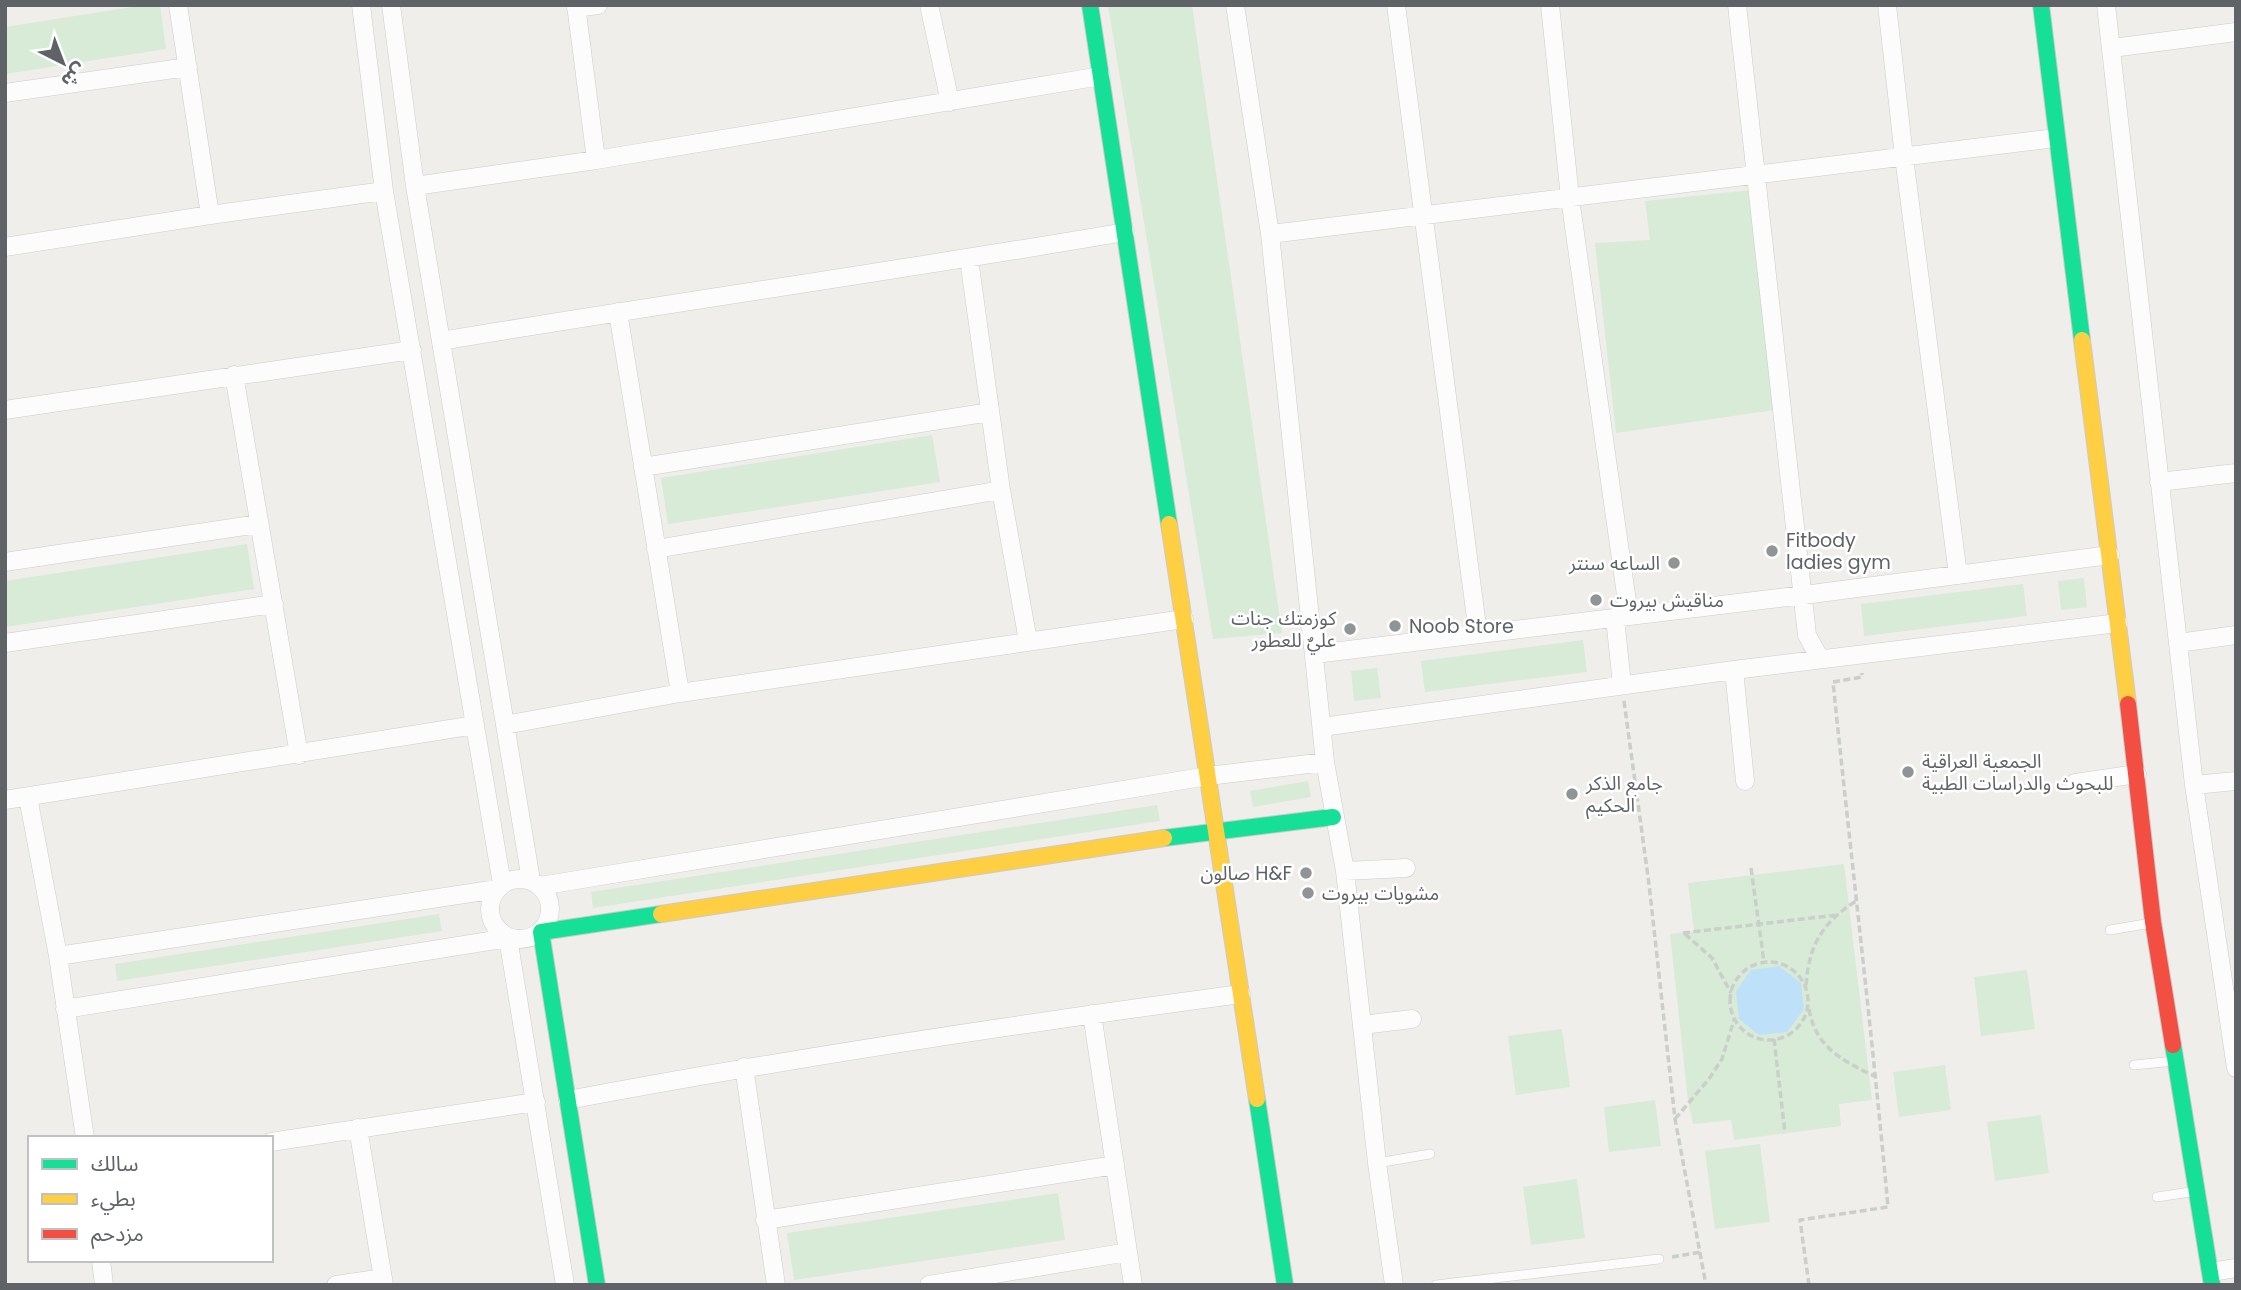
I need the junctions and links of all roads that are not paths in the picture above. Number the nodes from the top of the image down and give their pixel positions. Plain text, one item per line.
1 (178, 5) edge
2 (361, 5) edge
3 (391, 5) edge
4 (598, 5) edge
5 (929, 5) edge
6 (1090, 5) edge
7 (1235, 5) edge
8 (1396, 5) edge
9 (1550, 5) edge
10 (1737, 5) edge
11 (1888, 5) edge
12 (2041, 5) edge
13 (2106, 5) edge
14 (576, 7) edge
15 (2236, 32) edge
16 (2112, 48) junction
17 (188, 67) junction
18 (1101, 76) junction
19 (5, 93) edge
20 (950, 102) junction
21 (2056, 138) junction
22 (1904, 157) junction
23 (596, 160) junction
24 (1754, 176) junction
25 (415, 186) junction
26 (384, 191) junction
27 (1570, 198) junction
28 (210, 215) junction
29 (1424, 216) junction
30 (1125, 232) junction
31 (1270, 234) junction
32 (5, 247) edge
33 (969, 259) junction
34 (618, 312) junction
35 (441, 341) junction
36 (412, 350) junction
37 (234, 375) junction
38 (5, 410) edge
39 (990, 412) junction
40 (643, 467) junction
41 (2236, 473) edge
42 (2159, 482) junction
43 (1001, 490) junction
44 (259, 524) junction
45 (656, 549) junction
46 (2110, 555) junction
47 (5, 562) edge
48 (1958, 575) junction
49 (1804, 595) junction
50 (274, 604) junction
51 (1622, 617) junction
52 (1184, 619) junction
53 (2118, 623) junction
54 (1478, 634) junction
55 (2236, 635) edge
56 (1028, 641) junction
57 (5, 643) edge
58 (2178, 643) junction
59 (1315, 654) junction
60 (1821, 659) junction
61 (1734, 670) junction
62 (1622, 685) junction
63 (680, 693) junction
64 (475, 725) junction
65 (505, 725) junction
66 (1322, 727) junction
67 (299, 755) junction
68 (1325, 762) junction
69 (2137, 774) junction
70 (1208, 776) junction
71 (1745, 781) dead end
72 (2236, 781) edge
73 (2075, 783) dead end
74 (2194, 785) junction
75 (28, 797) junction
76 (5, 800) edge
77 (1333, 817) junction
78 (1216, 830) junction
79 (1406, 868) dead end
80 (1345, 871) junction
81 (536, 883) junction
82 (499, 886) junction
83 (2153, 922) junction
84 (2110, 930) dead end
85 (541, 932) junction
86 (508, 938) junction
87 (58, 956) junction
88 (1241, 994) junction
89 (65, 1009) junction
90 (1092, 1014) junction
91 (1412, 1019) dead end
92 (1363, 1025) junction
93 (2177, 1061) junction
94 (2134, 1065) dead end
95 (744, 1067) junction
96 (2236, 1068) edge
97 (568, 1100) junction
98 (536, 1102) junction
99 (358, 1129) junction
100 (85, 1136) edge
101 (273, 1142) edge
102 (1430, 1154) dead end
103 (1377, 1163) junction
104 (1115, 1165) junction
105 (2198, 1190) junction
106 (2157, 1197) dead end
107 (765, 1220) junction
108 (1128, 1252) junction
109 (1660, 1259) road end
110 (101, 1262) edge
111 (2236, 1268) edge
112 (2211, 1279) edge
113 (384, 1281) edge
114 (104, 1285) edge
115 (336, 1285) edge
116 (565, 1285) edge
117 (597, 1285) edge
118 (776, 1285) edge
119 (929, 1285) edge
120 (1133, 1285) edge
121 (1285, 1285) edge
122 (1394, 1285) edge
123 (1436, 1285) edge

1 - 17 street
2 - 26 street
3 - 25 street
4 - 14 street
5 - 20 street
6 - 18 street
7 - 31 street
8 - 29 street
9 - 27 street
10 - 24 street
11 - 22 street
12 - 21 street
13 - 16 street
14 - 23 street
15 - 16 street
16 - 42 street
17 - 19 street
17 - 28 street
18 - 20 street
18 - 30 street
20 - 23 street
21 - 22 street
21 - 46 street
22 - 24 street
22 - 48 street
23 - 25 street
24 - 27 street
24 - 49 street
25 - 35 street
26 - 28 street
26 - 36 street
27 - 29 street
27 - 51 street
28 - 32 street
29 - 31 street
29 - 54 street
30 - 33 street
30 - 52 street
31 - 59 street
33 - 34 street
33 - 39 street
34 - 35 street
34 - 40 street
35 - 65 street
36 - 37 street
36 - 64 street
37 - 38 street
37 - 44 street
39 - 40 street
39 - 43 street
40 - 45 street
41 - 42 street
42 - 58 street
43 - 45 street
43 - 56 street
44 - 47 street
44 - 50 street
45 - 63 street
46 - 48 street
46 - 53 street
48 - 49 street
49 - 51 street
49 - 60 street
50 - 57 street
50 - 67 street
51 - 54 street
51 - 62 street
52 - 56 street
52 - 70 street
53 - 60 street
53 - 69 street
54 - 59 street
55 - 58 street
56 - 63 street
58 - 74 street
59 - 66 street
60 - 61 street
61 - 62 street
61 - 71 street
62 - 66 street
63 - 65 street
64 - 67 street
64 - 82 street
65 - 81 street
66 - 68 street
67 - 75 street
68 - 70 street
68 - 77 street
69 - 73 street
69 - 83 street
70 - 78 street
70 - 81 street
72 - 74 street
74 - 96 street
75 - 76 street
75 - 87 street
77 - 78 street
77 - 80 street
78 - 85 street
78 - 88 street
79 - 80 street
80 - 92 street
81 - 82 street
81 - 85 street
82 - 86 street
82 - 87 street
83 - 84 lane
83 - 93 street
85 - 86 street
85 - 97 street
86 - 89 street
86 - 98 street
87 - 89 street
88 - 90 street
88 - 121 street
89 - 100 street
90 - 95 street
90 - 104 street
91 - 92 street
92 - 103 street
93 - 94 lane
93 - 105 street
95 - 97 street
95 - 107 street
97 - 117 street
98 - 99 street
98 - 116 street
99 - 101 street
99 - 113 street
102 - 103 lane
103 - 122 street
104 - 107 street
104 - 108 street
105 - 106 lane
105 - 112 street
107 - 118 street
108 - 119 street
108 - 120 street
109 - 123 lane
110 - 114 street
111 - 112 street
113 - 115 street

